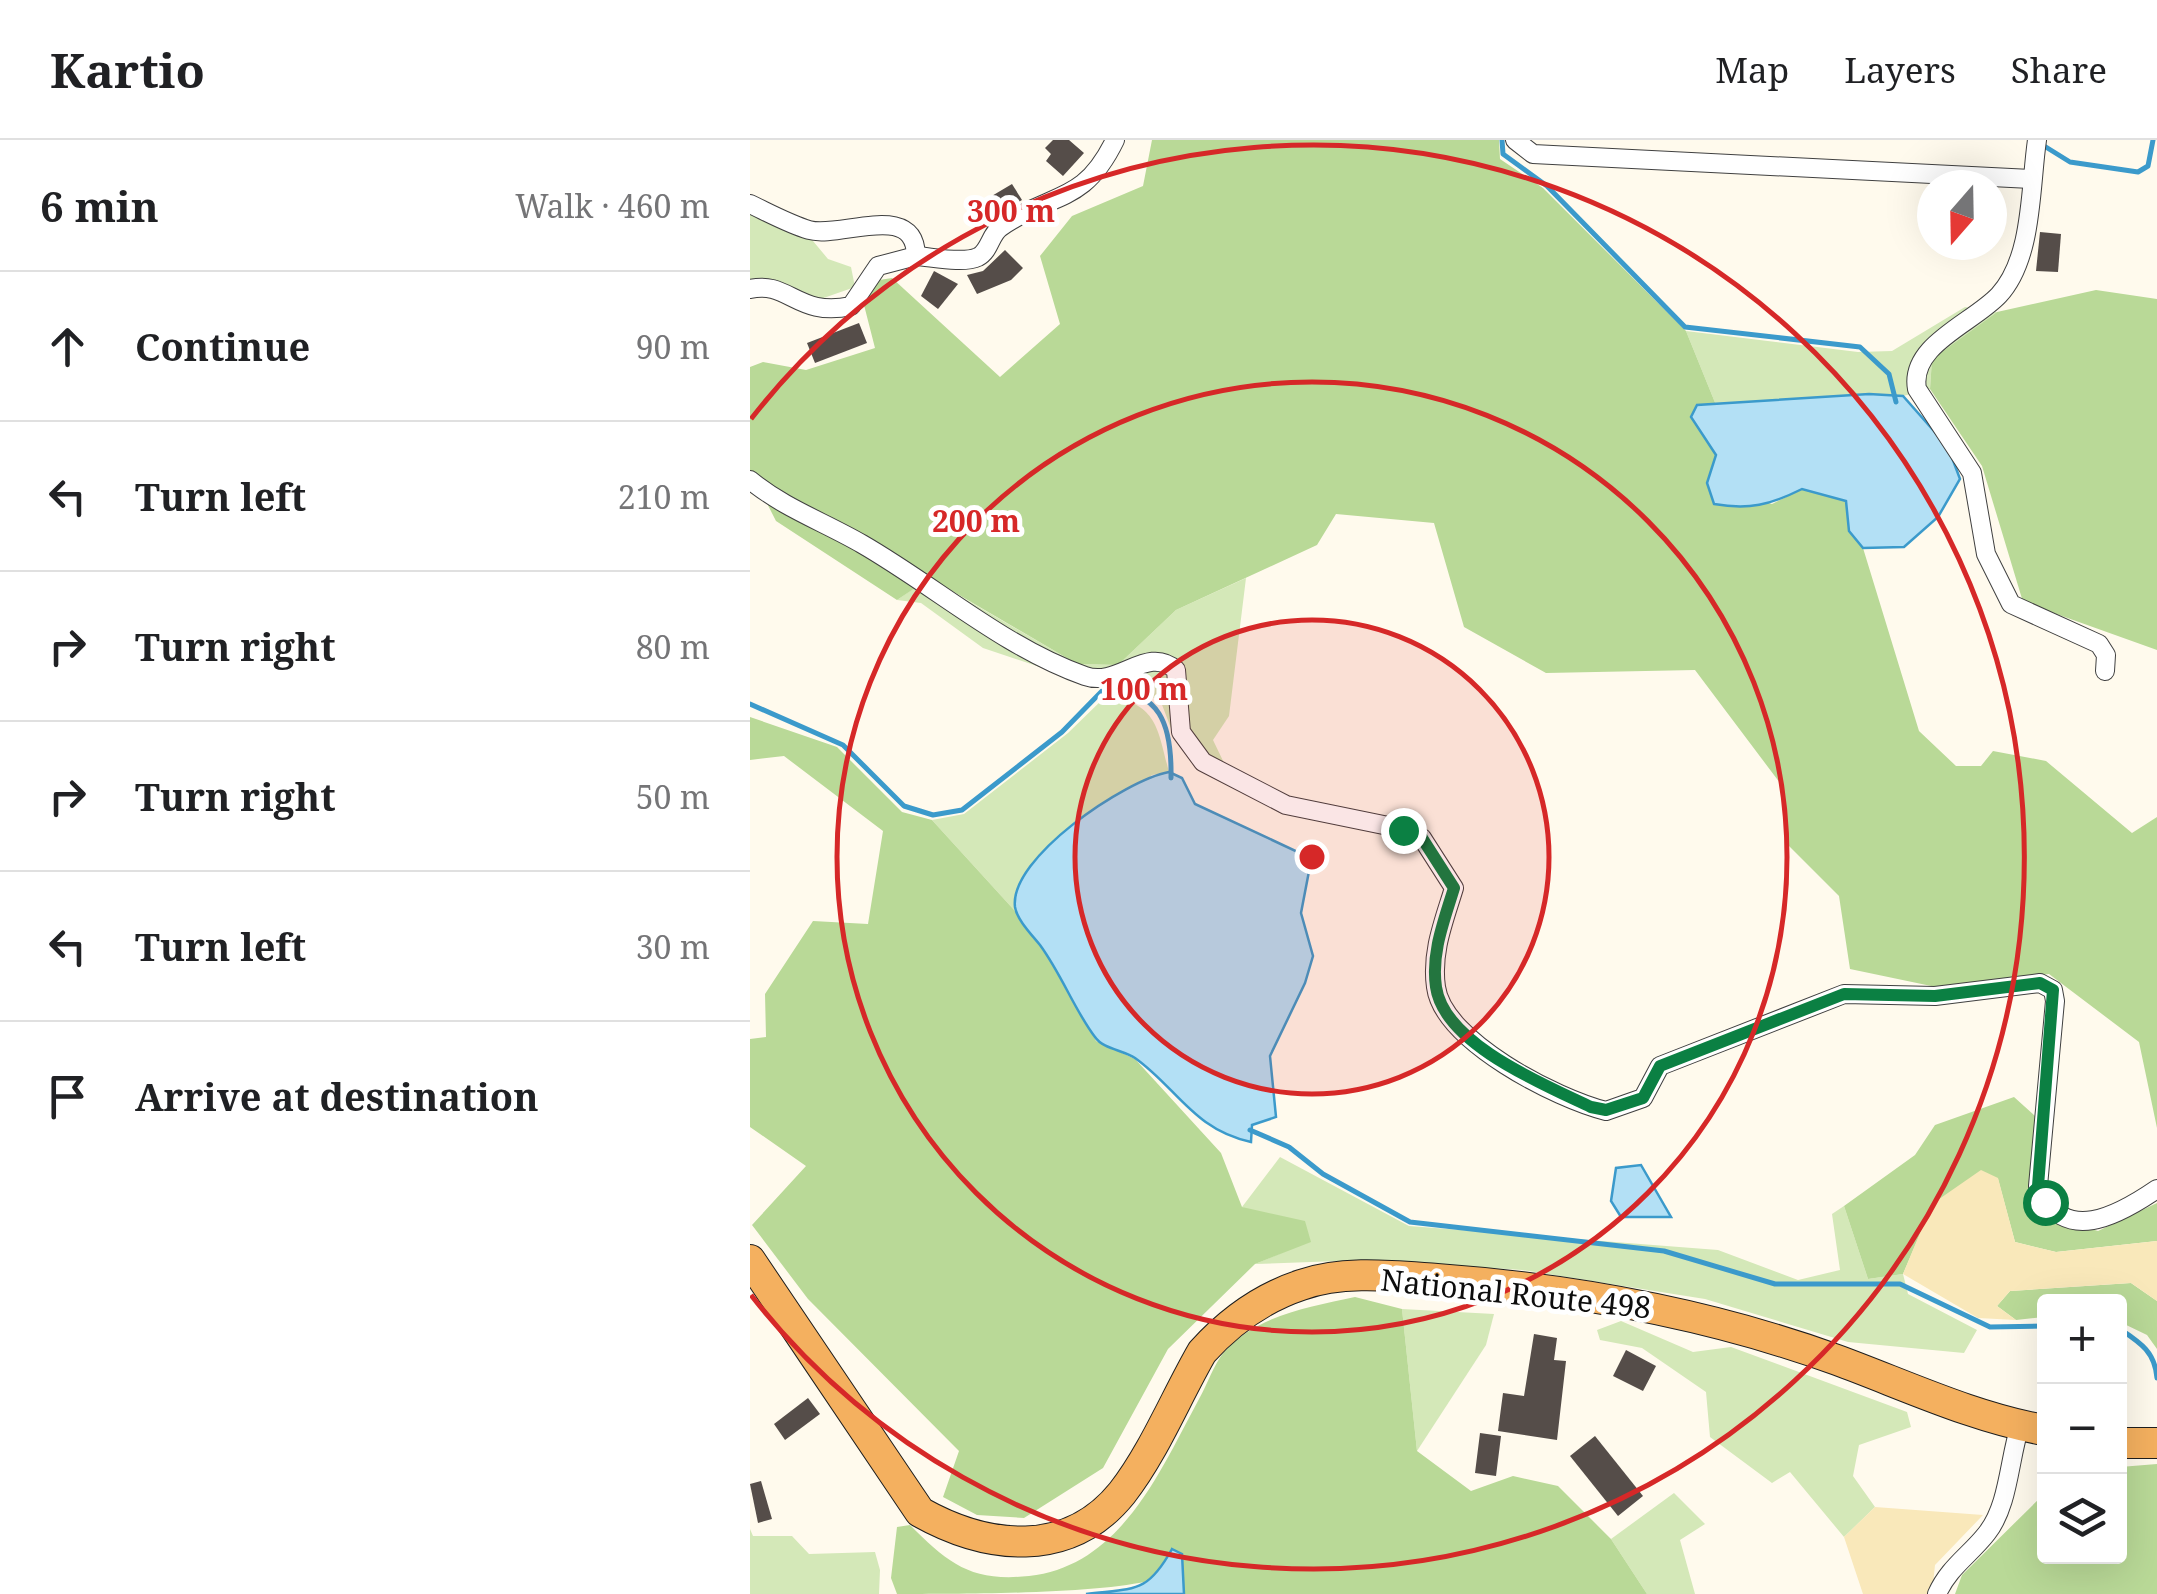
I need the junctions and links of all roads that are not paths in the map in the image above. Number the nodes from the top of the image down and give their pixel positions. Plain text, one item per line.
1 (1115, 140) edge
2 (1515, 140) edge
3 (2036, 146) edge
4 (2032, 180) junction
5 (750, 204) edge
6 (916, 256) junction
7 (750, 289) edge
8 (750, 480) edge
9 (2105, 672) dead end
10 (2157, 1189) edge
11 (750, 1260) edge
12 (2032, 1428) edge
13 (2127, 1443) edge
14 (2157, 1443) edge
15 (1937, 1594) edge

1 - 6 street
2 - 4 street
3 - 4 street
4 - 9 street
5 - 6 street
6 - 7 street
8 - 10 street
11 - 12 highway, National Route 498
12 - 15 street
13 - 14 highway

